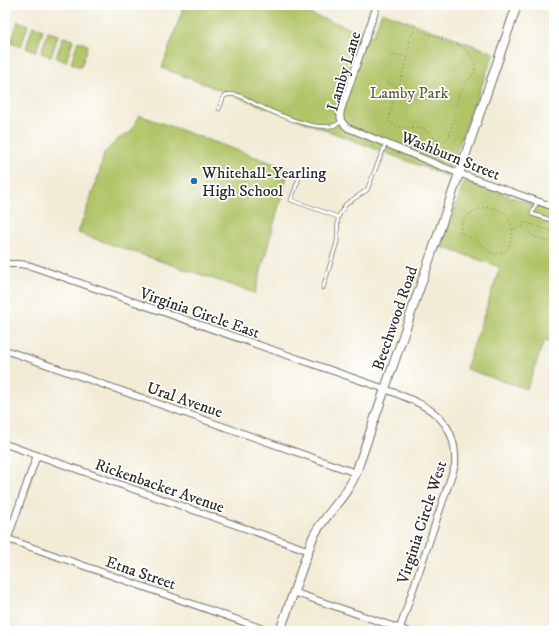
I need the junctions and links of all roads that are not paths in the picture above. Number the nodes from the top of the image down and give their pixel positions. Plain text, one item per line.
1 (377, 5) edge
2 (517, 5) edge
3 (218, 110) dead end
4 (341, 122) junction
5 (386, 143) junction
6 (458, 173) junction
7 (299, 178) dead end
8 (537, 201) junction
9 (554, 207) edge
10 (338, 217) junction
11 (554, 221) edge
12 (5, 264) edge
13 (323, 288) dead end
14 (5, 350) edge
15 (384, 389) junction
16 (5, 444) edge
17 (37, 455) junction
18 (356, 473) junction
19 (6, 539) edge
20 (5, 546) edge
21 (307, 550) junction
22 (293, 592) junction
23 (400, 628) junction
24 (269, 631) edge
25 (280, 631) edge
26 (407, 631) edge

1 - 4 street, Lamby Lane
2 - 6 street, Beechwood Road
3 - 4 lane
4 - 5 street, Washburn Street
5 - 6 street, Washburn Street
5 - 10 lane
6 - 8 street, Washburn Street
6 - 15 street, Beechwood Road
7 - 10 lane
8 - 9 street, Washburn Street
8 - 11 lane
10 - 13 lane
12 - 15 street, Virginia Circle East
14 - 18 street, Ural Avenue
15 - 18 street, Beechwood Road
15 - 23 street, Virginia Circle West
16 - 17 street, Rickenbacker Avenue
17 - 19 street
17 - 21 street, Rickenbacker Avenue
18 - 21 street, Beechwood Road
19 - 20 street
19 - 24 street, Etna Street
21 - 22 street, Beechwood Road
22 - 23 street
22 - 25 street, Beechwood Road
23 - 26 street

